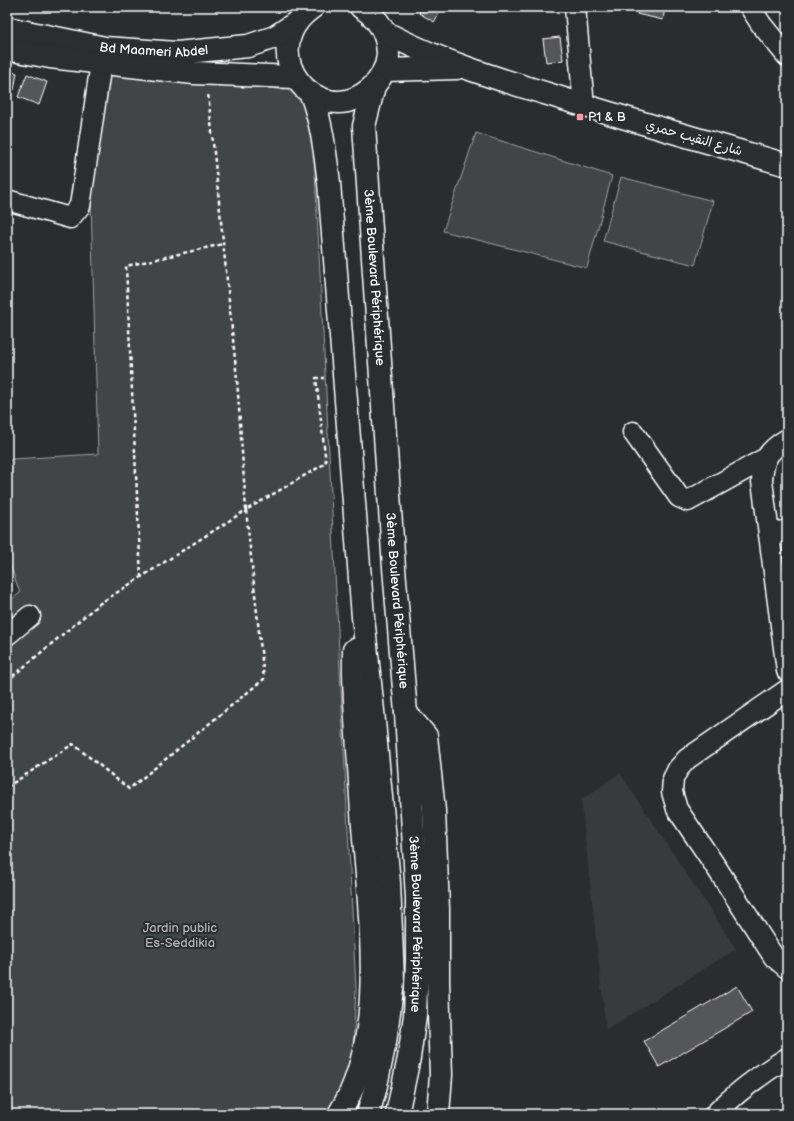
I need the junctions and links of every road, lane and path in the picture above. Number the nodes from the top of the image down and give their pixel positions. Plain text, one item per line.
1 (575, 7) edge
2 (750, 7) edge
3 (303, 13) edge
4 (372, 15) edge
5 (7, 28) edge
6 (7, 49) edge
7 (787, 56) edge
8 (101, 63) junction
9 (465, 67) junction
10 (204, 73) junction
11 (294, 77) junction
12 (379, 78) junction
13 (311, 94) junction
14 (584, 106) junction
15 (787, 165) edge
16 (7, 200) edge
17 (223, 244) junction
18 (344, 379) junction
19 (633, 432) dead end
20 (787, 439) edge
21 (766, 458) junction
22 (246, 510) junction
23 (778, 533) edge
24 (142, 578) junction
25 (30, 616) dead end
26 (363, 617) junction
27 (7, 635) edge
28 (787, 671) edge
29 (7, 681) edge
30 (787, 690) edge
31 (406, 713) junction
32 (7, 787) edge
33 (787, 968) edge
34 (787, 1058) edge
35 (339, 1114) edge
36 (368, 1114) edge
37 (397, 1114) edge
38 (438, 1114) edge
39 (715, 1114) edge

1 - 14 street
2 - 7 street
3 - 5 main road, Bd Maameri Abdel
3 - 11 main road
4 - 9 main road, شارع النقيب حمري
4 - 12 main road, 3ème Boulevard Périphérique
6 - 8 main road, Bd Maameri Abdel
8 - 10 main road, Bd Maameri Abdel
8 - 16 street
9 - 12 main road, شارع النقيب حمري
9 - 14 main road, شارع النقيب حمري
10 - 11 main road, Bd Maameri Abdel
10 - 17 path
11 - 13 main road
12 - 13 main road
12 - 31 main road, 3ème Boulevard Périphérique
13 - 18 main road, 3ème Boulevard Périphérique
14 - 15 main road, شارع النقيب حمري
17 - 22 path
17 - 24 path
18 - 22 path
18 - 26 main road, 3ème Boulevard Périphérique
19 - 21 street
20 - 21 street
21 - 23 street
22 - 24 path
22 - 32 path
23 - 28 street
24 - 29 path
25 - 27 street
26 - 35 main road
26 - 36 main road, 3ème Boulevard Périphérique
30 - 33 street
31 - 37 main road, 3ème Boulevard Périphérique
31 - 38 main road
34 - 39 street

